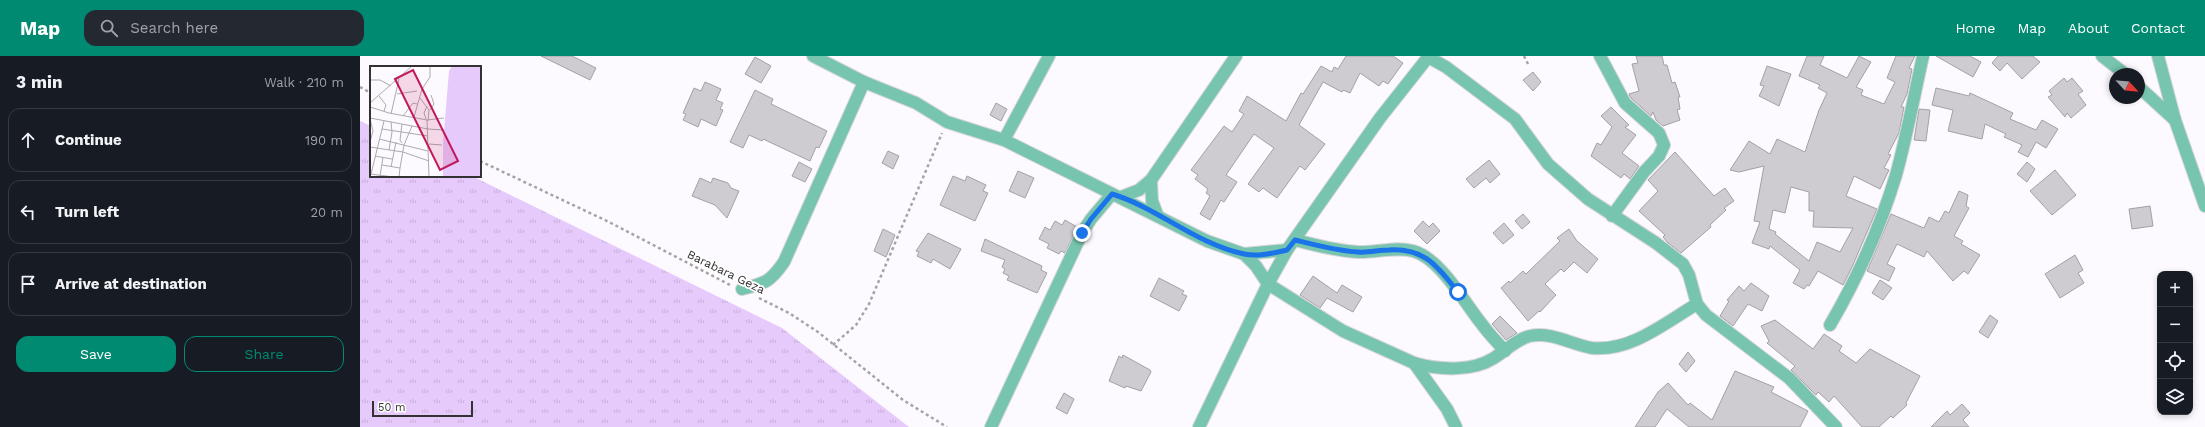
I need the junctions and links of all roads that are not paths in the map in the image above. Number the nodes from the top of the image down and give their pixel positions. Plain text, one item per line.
1 (813, 56) edge
2 (1049, 56) edge
3 (1236, 56) edge
4 (1600, 56) edge
5 (1923, 56) edge
6 (2102, 56) edge
7 (2158, 56) edge
8 (1428, 57) edge
9 (2117, 68) edge
10 (864, 82) junction
11 (2145, 92) edge
12 (2175, 120) junction
13 (1004, 140) junction
14 (1151, 180) junction
15 (1117, 196) junction
16 (2205, 206) edge
17 (1157, 214) junction
18 (1612, 216) junction
19 (1295, 240) junction
20 (1287, 250) junction
21 (1244, 254) junction
22 (1268, 284) junction
23 (742, 289) road end
24 (1697, 304) junction
25 (1830, 325) dead end
26 (1505, 351) junction
27 (1414, 363) junction
28 (992, 427) edge
29 (1199, 427) edge
30 (1456, 427) edge
31 (1836, 427) edge

1 - 10 street
2 - 13 street
3 - 14 street
4 - 18 street
5 - 25 street
6 - 9 street
7 - 12 street
8 - 18 street
8 - 19 street
10 - 13 street
10 - 23 street
11 - 12 street
12 - 16 street
13 - 15 street
14 - 15 street
14 - 17 street
15 - 17 street
15 - 28 street
17 - 21 street
18 - 24 street
19 - 20 street
19 - 26 street
20 - 21 street
20 - 22 street
21 - 22 street
22 - 27 street
22 - 29 street
24 - 26 street
24 - 31 street
26 - 27 street
27 - 30 street

